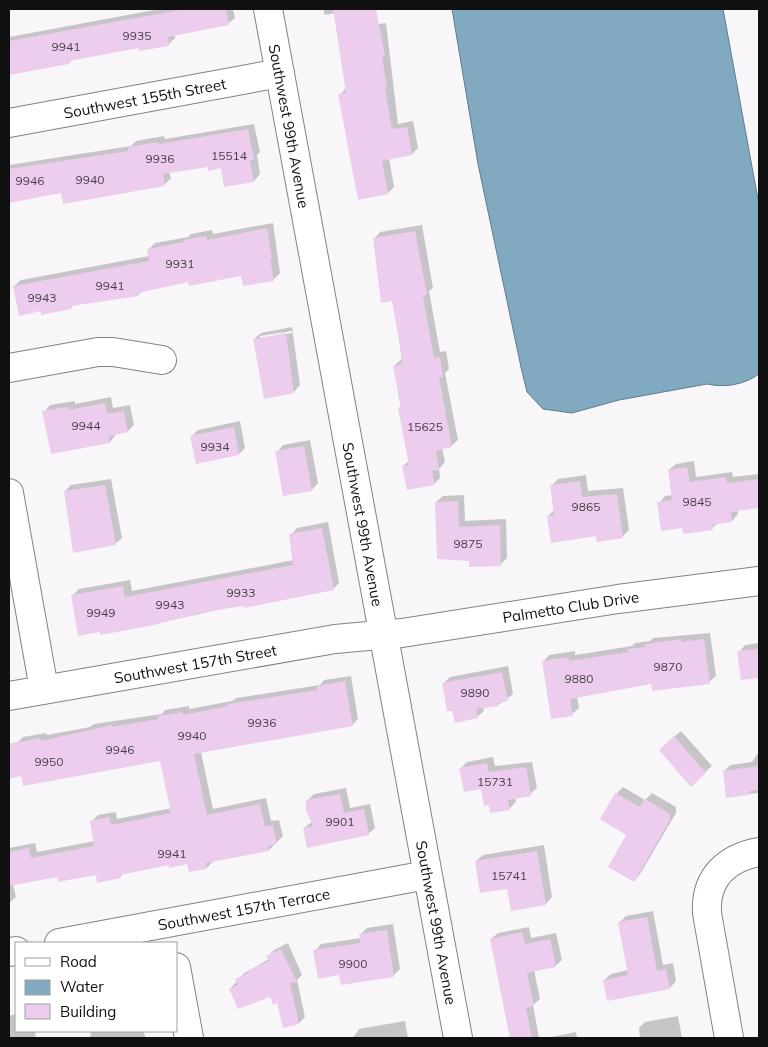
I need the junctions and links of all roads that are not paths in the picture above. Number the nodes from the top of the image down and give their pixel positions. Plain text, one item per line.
1 (268, 9) edge
2 (280, 73) junction
3 (9, 123) edge
4 (162, 360) dead end
5 (9, 368) edge
6 (9, 493) edge
7 (759, 581) edge
8 (382, 634) junction
9 (44, 689) junction
10 (9, 696) edge
11 (759, 852) edge
12 (427, 875) junction
13 (170, 933) edge
14 (70, 942) edge
15 (178, 978) edge
16 (189, 1038) edge
17 (458, 1038) edge
18 (729, 1038) edge

1 - 2 street, Southwest 99th Avenue
2 - 3 street, Southwest 155th Street
2 - 8 street, Southwest 99th Avenue
4 - 5 street
6 - 9 street
7 - 8 street, Palmetto Club Drive
8 - 9 street, Southwest 157th Street
8 - 12 street, Southwest 99th Avenue
9 - 10 street, Southwest 157th Street
11 - 18 street
12 - 13 street, Southwest 157th Terrace
12 - 17 street, Southwest 99th Avenue
13 - 14 street, Southwest 157th Terrace
15 - 16 street

